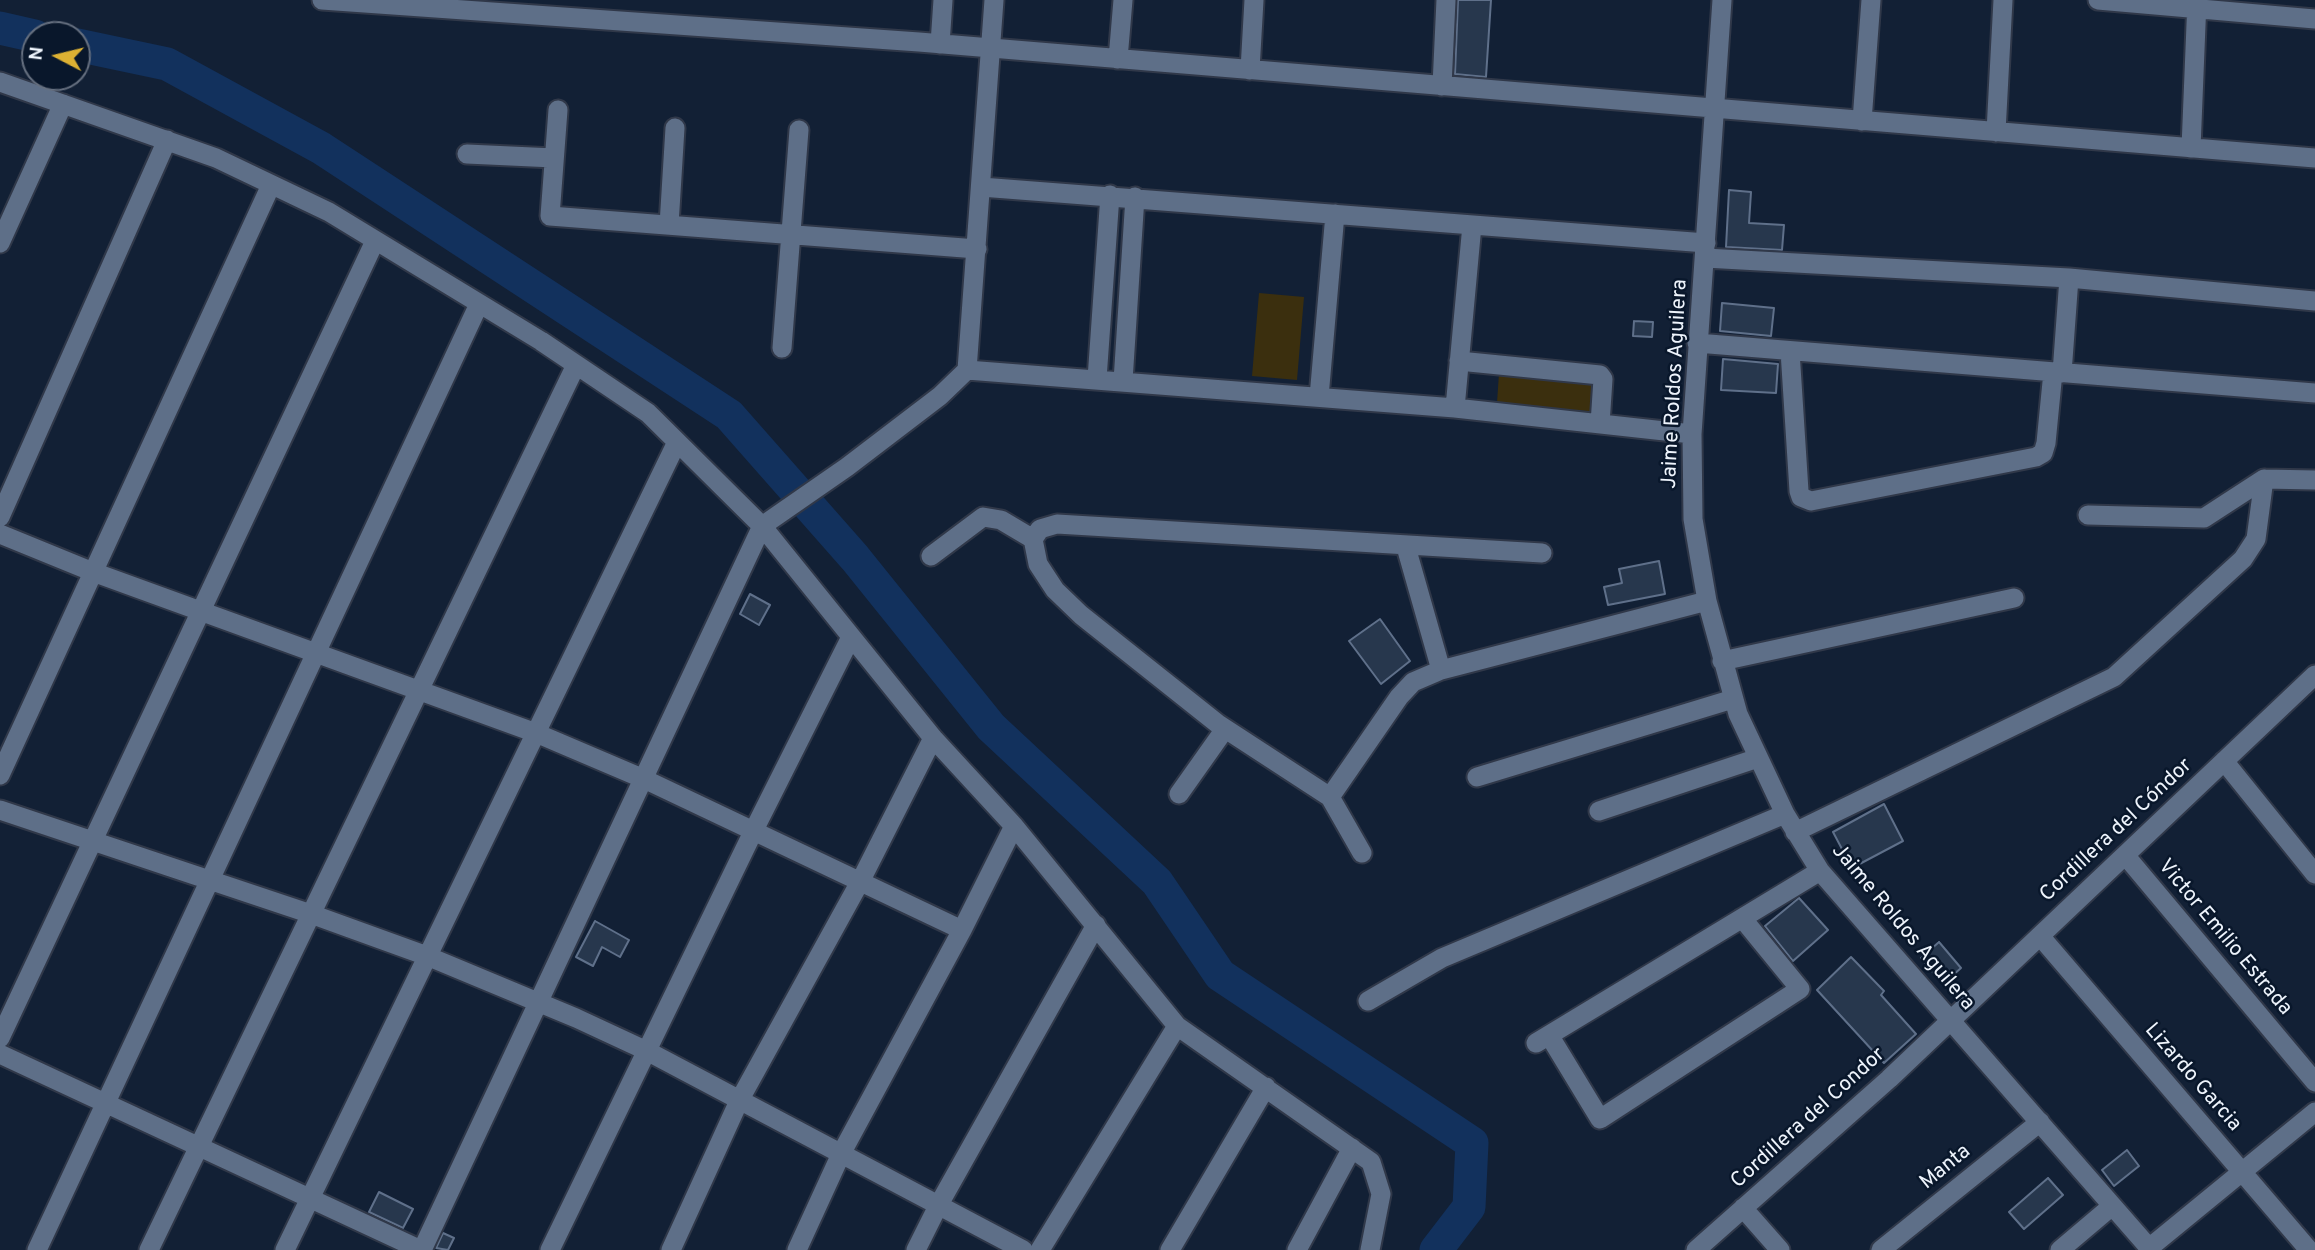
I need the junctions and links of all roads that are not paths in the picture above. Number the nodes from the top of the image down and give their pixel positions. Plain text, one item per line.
1 (322, 0) edge
2 (943, 0) edge
3 (994, 0) edge
4 (1123, 0) edge
5 (1254, 0) edge
6 (1446, 0) edge
7 (1722, 0) edge
8 (1871, 0) edge
9 (2003, 0) edge
10 (2098, 0) edge
11 (2196, 4) edge
12 (598, 10) edge
13 (2315, 19) edge
14 (940, 44) junction
15 (991, 48) junction
16 (1118, 59) junction
17 (1250, 70) junction
18 (0, 82) edge
19 (1442, 86) junction
20 (63, 104) junction
21 (1715, 108) junction
22 (558, 110) dead end
23 (1862, 121) junction
24 (675, 128) dead end
25 (799, 130) dead end
26 (1996, 132) junction
27 (167, 140) junction
28 (2191, 148) junction
29 (467, 153) dead end
30 (554, 158) junction
31 (2315, 158) edge
32 (271, 185) junction
33 (981, 187) junction
34 (1111, 195) junction
35 (1135, 197) junction
36 (1335, 214) junction
37 (668, 225) junction
38 (1472, 225) junction
39 (792, 234) junction
40 (375, 241) junction
41 (0, 243) edge
42 (977, 249) junction
43 (1705, 250) junction
44 (2069, 278) junction
45 (2315, 301) edge
46 (480, 304) junction
47 (1697, 344) junction
48 (782, 348) dead end
49 (1790, 351) junction
50 (1459, 361) junction
51 (576, 365) junction
52 (967, 370) junction
53 (2057, 372) junction
54 (1097, 379) junction
55 (1123, 381) junction
56 (2315, 393) edge
57 (1319, 397) junction
58 (1455, 408) junction
59 (1600, 424) junction
60 (1692, 434) junction
61 (677, 442) junction
62 (2264, 479) junction
63 (2315, 480) edge
64 (2088, 514) dead end
65 (0, 517) edge
66 (767, 522) junction
67 (0, 534) edge
68 (1033, 539) junction
69 (1406, 547) junction
70 (1542, 553) dead end
71 (931, 556) dead end
72 (93, 572) junction
73 (2014, 598) dead end
74 (1707, 601) junction
75 (201, 612) junction
76 (851, 638) junction
77 (316, 654) junction
78 (1722, 661) junction
79 (1441, 670) junction
80 (2315, 675) edge
81 (419, 691) junction
82 (1733, 699) junction
83 (1225, 729) junction
84 (536, 733) junction
85 (933, 737) junction
86 (1758, 758) junction
87 (2224, 761) junction
88 (0, 775) edge
89 (1477, 776) dead end
90 (644, 779) junction
91 (1179, 793) dead end
92 (1330, 797) junction
93 (0, 810) edge
94 (1599, 811) dead end
95 (1785, 814) junction
96 (1014, 826) junction
97 (754, 830) junction
98 (1795, 832) junction
99 (92, 841) junction
100 (1362, 853) dead end
101 (2125, 855) junction
102 (1820, 871) junction
103 (2315, 874) edge
104 (210, 880) junction
105 (861, 880) junction
106 (311, 914) junction
107 (1742, 918) junction
108 (1096, 925) junction
109 (962, 930) junction
110 (2039, 936) junction
111 (427, 956) junction
112 (537, 1002) junction
113 (1368, 1002) dead end
114 (1951, 1020) junction
115 (1177, 1026) junction
116 (0, 1038) edge
117 (647, 1051) junction
118 (0, 1054) edge
119 (2315, 1082) edge
120 (1266, 1087) junction
121 (739, 1101) junction
122 (106, 1103) junction
123 (2315, 1112) edge
124 (2040, 1122) junction
125 (199, 1146) junction
126 (1352, 1148) junction
127 (841, 1154) junction
128 (2242, 1171) junction
129 (310, 1198) junction
130 (938, 1206) junction
131 (2112, 1206) junction
132 (1743, 1208) junction
133 (2150, 1249) edge
134 (37, 1250) edge
135 (149, 1250) edge
136 (285, 1250) edge
137 (422, 1250) edge
138 (550, 1250) edge
139 (671, 1250) edge
140 (797, 1250) edge
141 (916, 1250) edge
142 (1023, 1250) edge
143 (1040, 1250) edge
144 (1170, 1250) edge
145 (1297, 1250) edge
146 (1370, 1250) edge
147 (1696, 1250) edge
148 (1780, 1250) edge
149 (1881, 1250) edge
150 (2060, 1250) edge
151 (2309, 1250) edge

1 - 12 street
2 - 14 street
3 - 15 street
4 - 16 street
5 - 17 street
6 - 19 street
7 - 21 street, Jaime Roldos Aguilera
8 - 23 street
9 - 26 street
10 - 11 street
11 - 13 street
11 - 28 street
12 - 14 street
14 - 15 street
15 - 16 street
15 - 33 street
16 - 17 street
17 - 19 street
18 - 20 street
19 - 21 street
20 - 27 street
20 - 41 street
21 - 23 street
21 - 43 street, Jaime Roldos Aguilera
22 - 30 street
23 - 26 street
24 - 37 street
25 - 39 street
26 - 28 street
27 - 32 street
27 - 65 street
28 - 31 street
29 - 30 street
30 - 37 street
32 - 40 street
32 - 72 street
33 - 34 street
33 - 42 street
34 - 35 street
34 - 54 street
35 - 36 street
35 - 55 street
36 - 38 street
36 - 57 street
37 - 39 street
38 - 43 street
38 - 50 street
39 - 42 street
39 - 48 street
40 - 46 street
40 - 75 street
42 - 52 street
43 - 44 street
43 - 47 street, Jaime Roldos Aguilera
44 - 45 street
44 - 53 street
46 - 51 street
46 - 77 street
47 - 49 street
47 - 60 street, Jaime Roldos Aguilera
49 - 53 street
49 - 53 street
50 - 58 street
50 - 59 street
51 - 61 street
51 - 81 street
52 - 54 street
52 - 66 street
53 - 56 street
54 - 55 street
55 - 57 street
57 - 58 street
58 - 59 street
59 - 60 street
60 - 74 street, Jaime Roldos Aguilera
61 - 66 street
61 - 84 street
62 - 63 street
62 - 64 street
62 - 98 street
66 - 76 street
66 - 90 street
67 - 72 street
68 - 69 street
68 - 71 street
68 - 83 street
69 - 70 street
69 - 79 street
72 - 75 street
72 - 88 street
73 - 78 street
74 - 78 street, Jaime Roldos Aguilera
74 - 79 street
75 - 77 street
75 - 99 street
76 - 85 street
76 - 97 street
77 - 81 street
77 - 104 street
78 - 82 street, Jaime Roldos Aguilera
79 - 92 street
80 - 87 street, Cordillera del Cóndor
81 - 84 street
81 - 106 street
82 - 86 street, Jaime Roldos Aguilera
82 - 89 street
83 - 91 street
83 - 92 street
84 - 90 street
84 - 111 street
85 - 96 street
85 - 105 street
86 - 94 street
86 - 95 street, Jaime Roldos Aguilera
87 - 101 street, Cordillera del Cóndor
87 - 103 street
90 - 97 street
90 - 112 street
92 - 100 street
93 - 99 street
95 - 98 street, Jaime Roldos Aguilera
95 - 113 street
96 - 108 street
96 - 109 street
97 - 105 street
97 - 117 street
98 - 102 street, Jaime Roldos Aguilera
99 - 104 street
99 - 116 street
101 - 110 street, Cordillera del Cóndor
101 - 119 street, Victor Emilio Estrada
102 - 107 street
102 - 114 street, Jaime Roldos Aguilera
104 - 106 street
104 - 122 street
105 - 109 street
105 - 121 street
106 - 111 street
106 - 125 street
107 - 107 street
108 - 115 street
108 - 130 street
109 - 127 street
110 - 114 street, Cordillera del Cóndor
110 - 128 street, Lizardo Garcia
111 - 112 street
111 - 129 street
112 - 117 street
112 - 137 street
114 - 124 street, Jaime Roldos Aguilera
114 - 132 street, Cordillera del Condor
115 - 120 street
115 - 143 street
117 - 121 street
117 - 138 street
118 - 122 street
120 - 126 street
120 - 144 street
121 - 127 street
121 - 139 street
122 - 125 street
122 - 134 street
123 - 128 street
124 - 131 street, Jaime Roldos Aguilera
124 - 149 street, Manta
125 - 129 street
125 - 135 street
126 - 145 street
126 - 146 street
127 - 130 street
127 - 140 street
128 - 133 street
128 - 151 street, Lizardo Garcia
129 - 136 street
129 - 137 street
130 - 141 street
130 - 142 street
131 - 133 street, Jaime Roldos Aguilera
131 - 150 street
132 - 147 street, Cordillera del Condor
132 - 148 street

